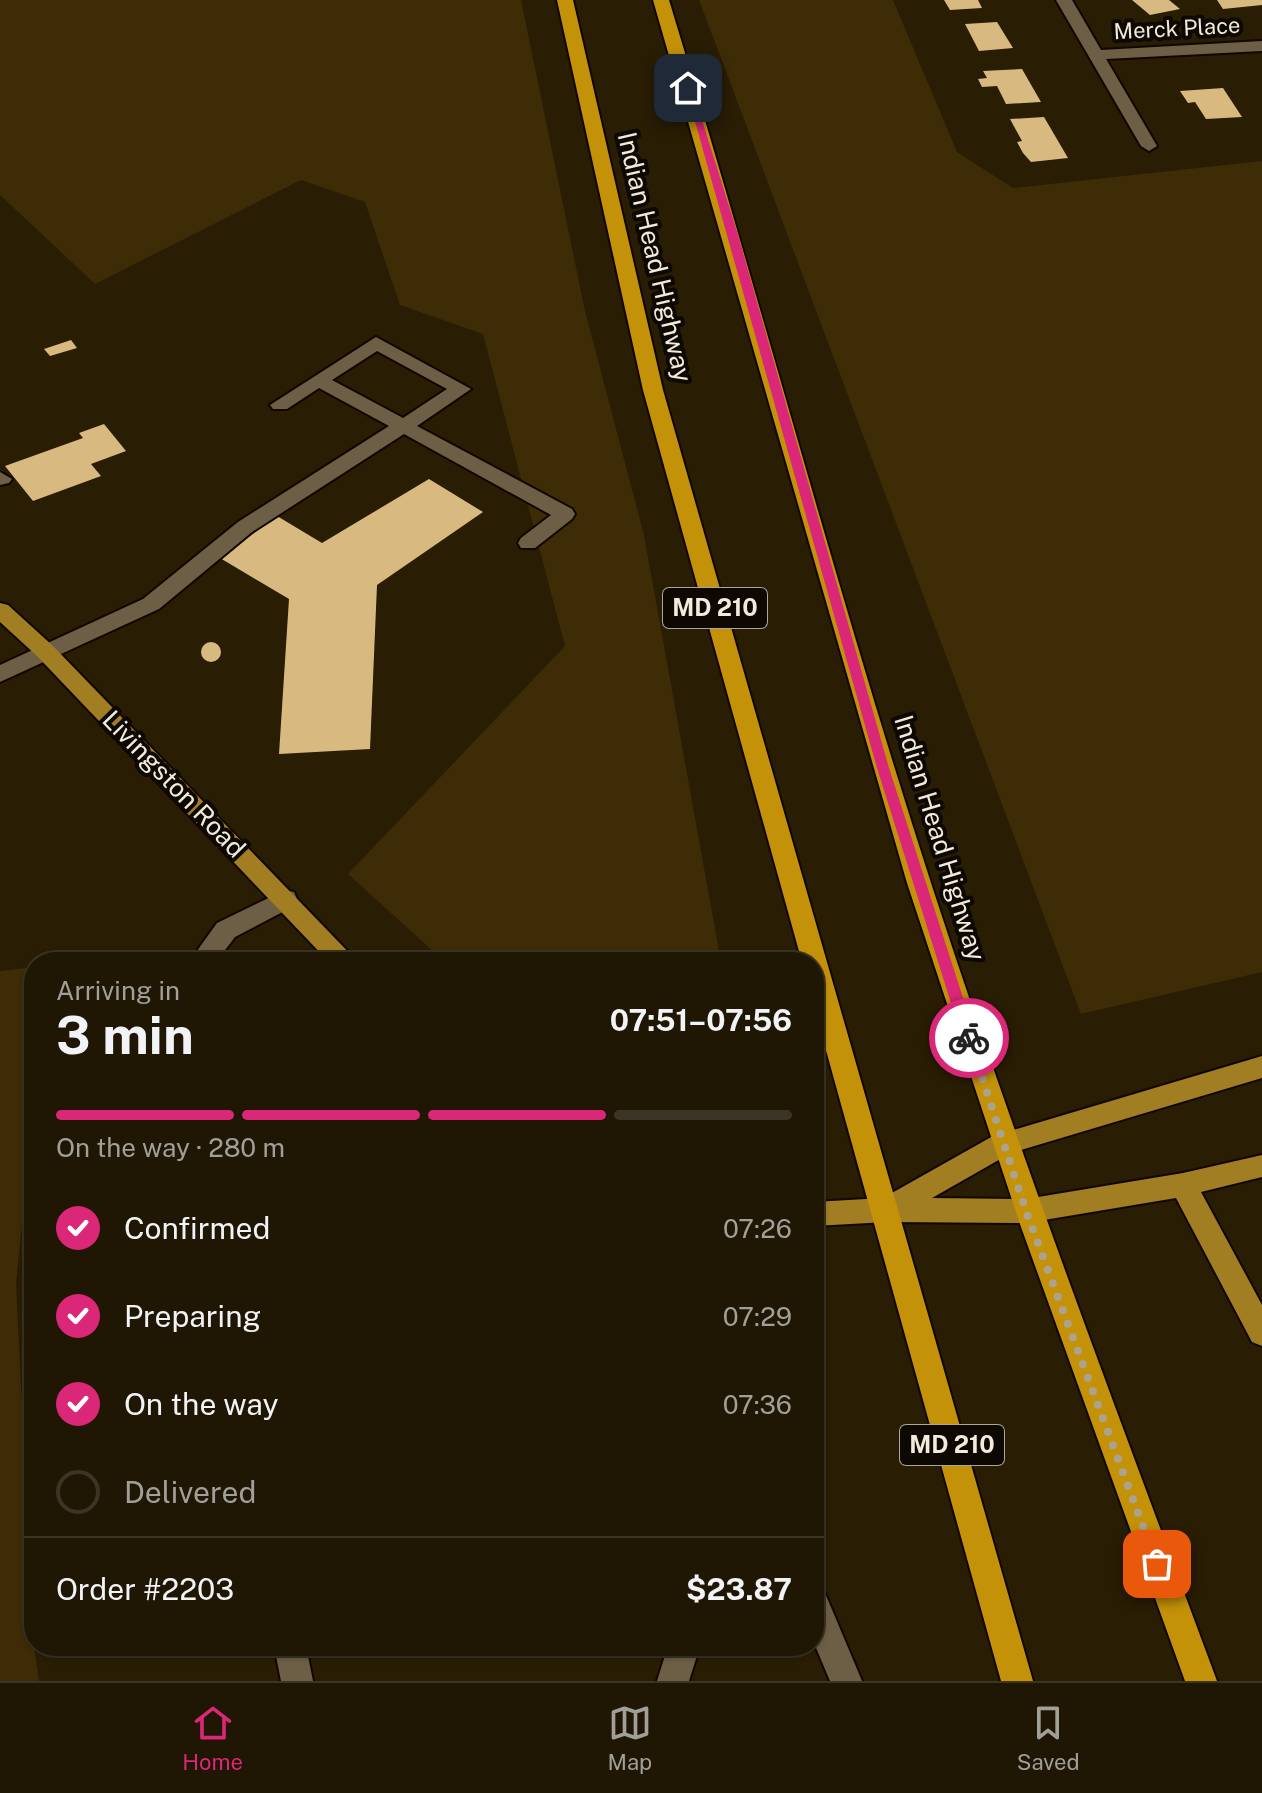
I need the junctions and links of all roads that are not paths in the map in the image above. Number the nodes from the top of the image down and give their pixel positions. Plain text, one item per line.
1 (565, 0) edge
2 (661, 0) edge
3 (1064, 0) edge
4 (1262, 46) edge
5 (1095, 55) junction
6 (1149, 146) dead end
7 (319, 380) junction
8 (280, 405) dead end
9 (403, 426) junction
10 (528, 543) dead end
11 (0, 610) edge
12 (45, 651) junction
13 (0, 674) edge
14 (285, 899) junction
15 (210, 952) edge
16 (335, 952) edge
17 (813, 952) edge
18 (824, 989) edge
19 (1262, 1067) edge
20 (1003, 1144) junction
21 (1262, 1166) edge
22 (1183, 1185) junction
23 (887, 1210) junction
24 (1026, 1211) junction
25 (824, 1213) edge
26 (1262, 1333) edge
27 (824, 1628) edge
28 (292, 1656) edge
29 (681, 1656) edge
30 (297, 1681) edge
31 (673, 1681) edge
32 (846, 1681) edge
33 (1017, 1681) edge
34 (1201, 1681) edge

1 - 17 highway, Indian Head Highway / MD 210
2 - 20 highway, Indian Head Highway
3 - 5 street
4 - 5 street, Merck Place
5 - 6 street
7 - 8 street
7 - 9 street
7 - 9 street
9 - 10 street
9 - 12 street
11 - 12 main road, Livingston Road
12 - 13 street
12 - 14 main road, Livingston Road
14 - 15 street
14 - 16 main road, Livingston Road
18 - 23 highway, Indian Head Highway / MD 210
19 - 20 main road
20 - 23 main road
20 - 24 highway, Indian Head Highway
21 - 22 main road
22 - 24 main road
22 - 26 main road
23 - 24 main road
23 - 25 main road
23 - 33 highway, Indian Head Highway / MD 210
24 - 34 highway, Indian Head Highway
27 - 32 street
28 - 30 street
29 - 31 street

